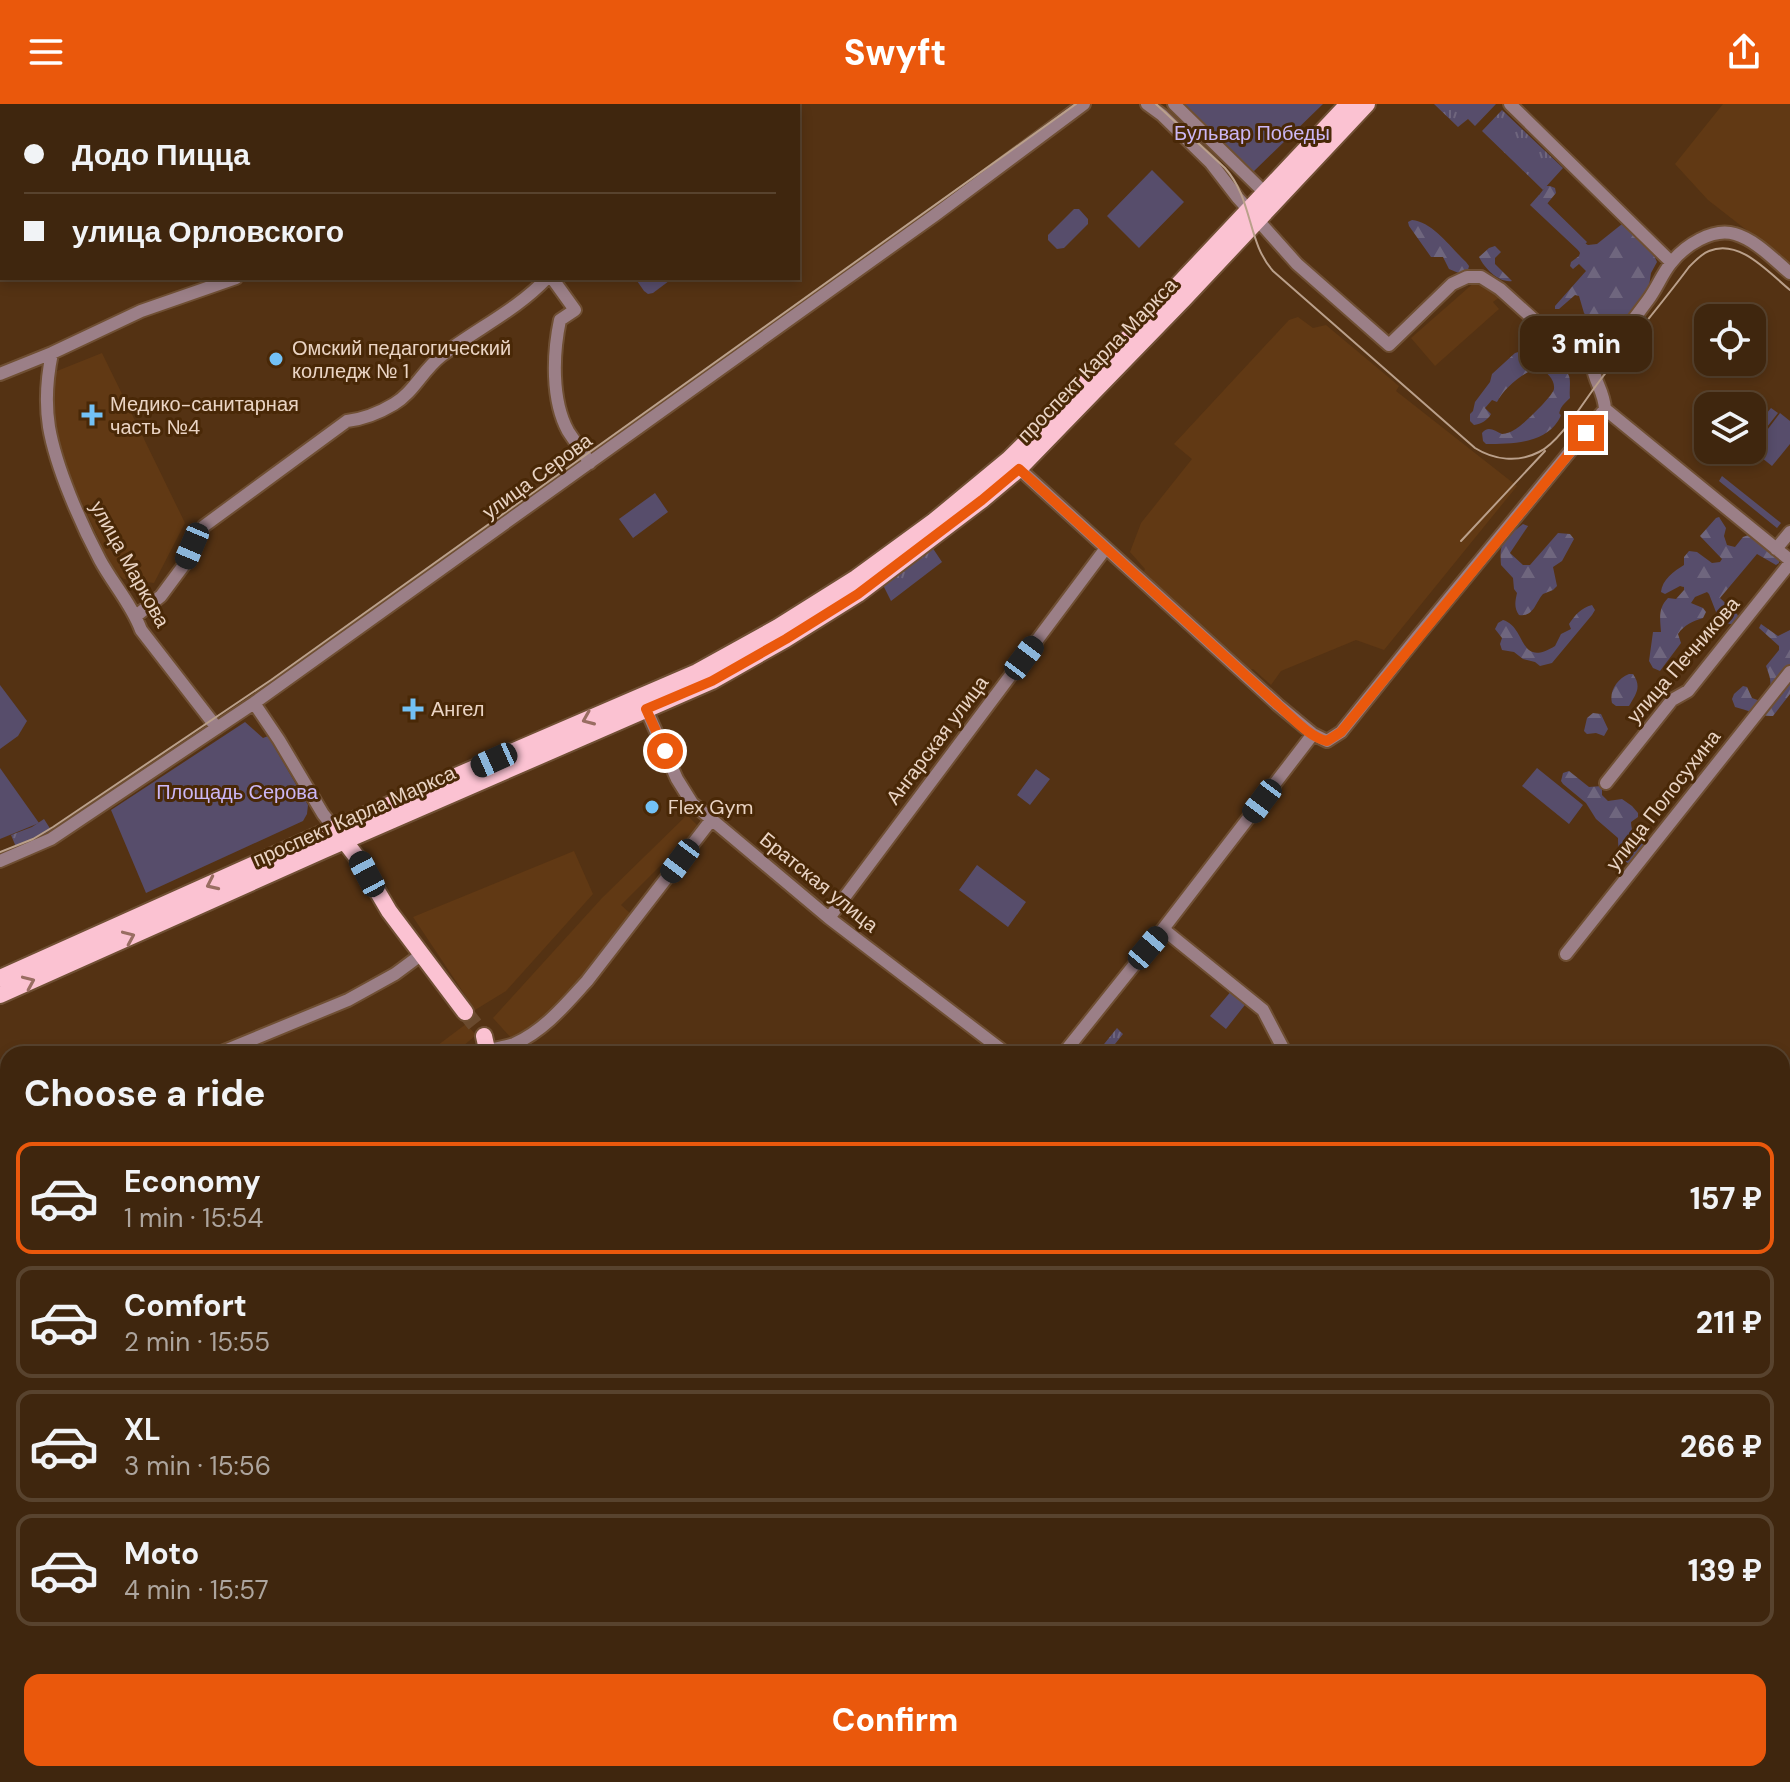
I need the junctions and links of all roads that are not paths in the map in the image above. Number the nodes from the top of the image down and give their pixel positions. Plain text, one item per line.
1 (1084, 104) edge
2 (1147, 104) edge
3 (1174, 104) edge
4 (1348, 104) edge
5 (1367, 104) edge
6 (1510, 104) edge
7 (1264, 192) junction
8 (1252, 215) junction
9 (1671, 262) junction
10 (1790, 273) edge
11 (230, 280) edge
12 (547, 280) edge
13 (551, 280) edge
14 (52, 353) junction
15 (1593, 367) junction
16 (0, 374) edge
17 (1605, 409) junction
18 (590, 463) junction
19 (1014, 464) junction
20 (1790, 532) edge
21 (1106, 548) junction
22 (1776, 549) junction
23 (1790, 562) edge
24 (136, 616) junction
25 (1790, 672) edge
26 (254, 703) junction
27 (646, 709) junction
28 (217, 728) junction
29 (1313, 734) junction
30 (1606, 783) dead end
31 (712, 819) junction
32 (340, 835) junction
33 (0, 861) edge
34 (829, 918) junction
35 (1163, 929) junction
36 (90, 947) junction
37 (422, 954) junction
38 (1566, 954) dead end
39 (0, 978) edge
40 (0, 995) edge
41 (465, 1012) tunnel mouth
42 (236, 1046) edge
43 (500, 1046) edge
44 (997, 1046) edge
45 (1069, 1046) edge
46 (1282, 1046) edge

1 - 18 street, улица Серова
2 - 8 street
3 - 7 street
4 - 7 main road, проспект Карла Маркса
5 - 8 main road, проспект Карла Маркса
6 - 9 street
7 - 8 main road, проспект Карла Маркса
8 - 15 street
8 - 19 main road, проспект Карла Маркса
9 - 10 street
9 - 15 street
11 - 14 street
12 - 24 street
13 - 18 street
14 - 16 street
14 - 24 street, улица Маркова
15 - 17 street
17 - 22 street
17 - 29 street
18 - 26 street, улица Серова
19 - 21 street
19 - 27 main road, проспект Карла Маркса
19 -> 32 main road, проспект Карла Маркса
20 - 22 street
21 - 29 street
21 - 34 street, Ангарская улица
22 - 23 street
23 - 30 street, улица Печникова
24 - 28 street, улица Маркова
25 - 38 street, улица Полосухина
26 - 28 street, улица Серова
26 - 32 street
27 - 31 street, Братская улица
27 - 32 main road, проспект Карла Маркса
28 - 33 street, улица Серова
29 - 35 street
31 - 34 street, Братская улица
31 - 43 street
32 - 36 main road, проспект Карла Маркса
32 - 37 main road
34 - 44 street, Братская улица
35 - 45 street
35 - 46 street
36 - 39 main road, проспект Карла Маркса
40 -> 36 main road, проспект Карла Маркса
37 - 41 main road
37 - 42 street

